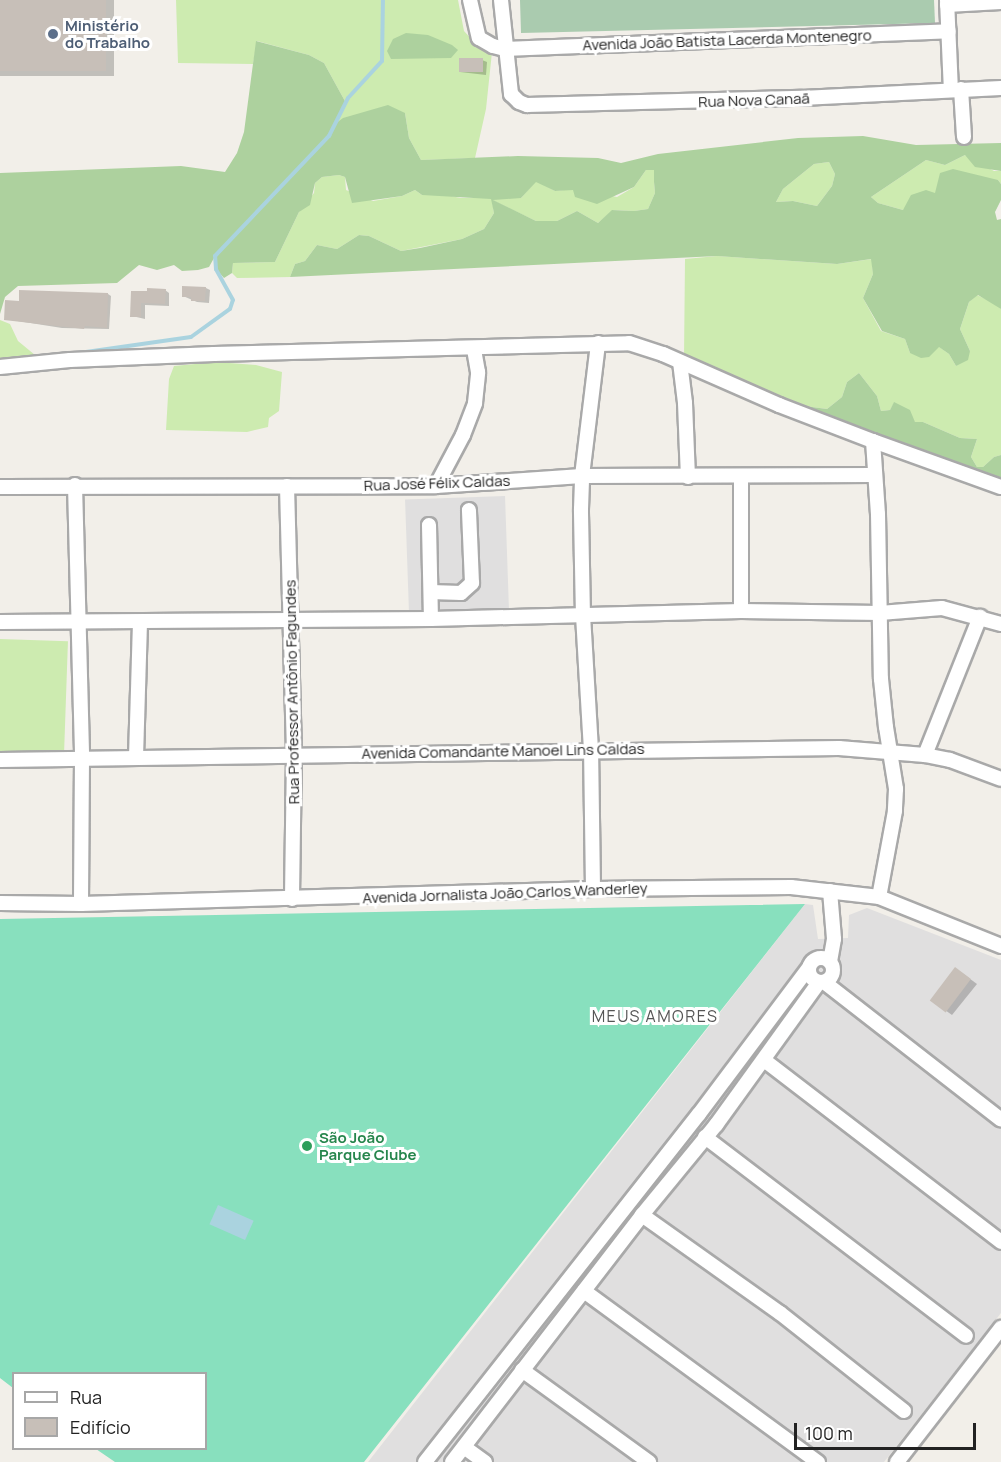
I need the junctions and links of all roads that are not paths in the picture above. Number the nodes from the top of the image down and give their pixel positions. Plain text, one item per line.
1 (470, 0) edge
2 (501, 0) edge
3 (947, 2) edge
4 (1001, 3) edge
5 (949, 31) junction
6 (505, 49) junction
7 (1001, 88) edge
8 (956, 90) junction
9 (964, 137) dead end
10 (598, 343) junction
11 (474, 349) junction
12 (680, 362) junction
13 (0, 367) edge
14 (873, 441) junction
15 (874, 475) junction
16 (582, 476) junction
17 (741, 476) junction
18 (688, 477) junction
19 (75, 485) junction
20 (287, 486) junction
21 (436, 486) junction
22 (0, 487) edge
23 (1001, 487) edge
24 (469, 510) dead end
25 (429, 525) dead end
26 (431, 592) junction
27 (741, 611) junction
28 (880, 613) junction
29 (583, 617) junction
30 (980, 617) junction
31 (431, 619) junction
32 (292, 621) junction
33 (0, 622) edge
34 (140, 623) junction
35 (80, 624) junction
36 (1001, 624) edge
37 (591, 750) junction
38 (890, 750) junction
39 (294, 754) junction
40 (925, 755) junction
41 (136, 757) junction
42 (82, 758) junction
43 (0, 760) edge
44 (1001, 779) edge
45 (593, 889) junction
46 (830, 891) junction
47 (879, 897) junction
48 (292, 899) junction
49 (0, 903) edge
50 (81, 904) junction
51 (1001, 946) edge
52 (830, 962) junction
53 (808, 969) junction
54 (822, 982) junction
55 (764, 1060) junction
56 (699, 1114) junction
57 (1001, 1120) edge
58 (716, 1125) junction
59 (681, 1136) junction
60 (705, 1137) junction
61 (695, 1150) junction
62 (642, 1215) junction
63 (1001, 1242) edge
64 (576, 1270) junction
65 (561, 1288) junction
66 (584, 1291) junction
67 (1001, 1328) edge
68 (966, 1336) dead end
69 (522, 1370) junction
70 (904, 1411) dead end
71 (456, 1422) junction
72 (474, 1434) junction
73 (438, 1446) junction
74 (464, 1447) junction
75 (903, 1460) edge
76 (453, 1461) edge
77 (425, 1462) edge
78 (485, 1462) edge
79 (649, 1462) edge
80 (818, 1462) edge

1 - 6 street
2 - 6 street
3 - 4 street
3 - 5 street
5 - 6 street, Avenida João Batista Lacerda Montenegro
5 - 8 street
6 - 8 street, Rua Nova Canaã
7 - 8 street, Rua Nova Canaã
8 - 9 street
10 - 11 street
10 - 12 street
10 - 16 street
11 - 13 street
11 - 21 street
12 - 14 street
12 - 18 street
14 - 15 street
14 - 23 street
15 - 17 street, Rua José Félix Caldas
15 - 28 street
16 - 18 street, Rua José Félix Caldas
16 - 21 street, Rua José Félix Caldas
16 - 29 street
17 - 18 street, Rua José Félix Caldas
17 - 27 street
19 - 20 street, Rua José Félix Caldas
19 - 22 street, Rua José Félix Caldas
19 - 35 street
20 - 21 street, Rua José Félix Caldas
20 - 32 street, Rua Professor Antônio Fagundes
24 - 26 street
25 - 26 street
26 - 31 street
27 - 28 street
27 - 29 street
28 - 30 street
28 - 38 street
29 - 31 street
29 - 37 street
30 - 36 street
30 - 40 street
31 - 32 street
32 - 34 street
32 - 39 street, Rua Professor Antônio Fagundes
33 - 35 street
34 - 35 street
34 - 41 street
35 - 42 street
37 - 38 street, Avenida Comandante Manoel Lins Caldas
37 - 39 street, Avenida Comandante Manoel Lins Caldas
37 - 45 street
38 - 40 street, Avenida Comandante Manoel Lins Caldas
38 - 47 street
39 - 41 street, Avenida Comandante Manoel Lins Caldas
39 - 48 street, Rua Professor Antônio Fagundes
40 - 44 street, Avenida Comandante Manoel Lins Caldas
41 - 42 street, Avenida Comandante Manoel Lins Caldas
42 - 43 street, Avenida Comandante Manoel Lins Caldas
42 - 50 street
45 - 46 street, Avenida Jornalista João Carlos Wanderley
45 - 48 street, Avenida Jornalista João Carlos Wanderley
46 - 47 street, Avenida Jornalista João Carlos Wanderley
46 - 52 street
47 - 51 street, Avenida Jornalista João Carlos Wanderley
48 - 50 street, Avenida Jornalista João Carlos Wanderley
49 - 50 street, Avenida Jornalista João Carlos Wanderley
52 - 53 street
52 - 54 street
53 - 54 street
53 - 56 street
54 - 55 street
54 - 57 street
55 - 58 street
55 - 63 street
56 - 58 street
56 - 59 street
58 - 60 street
59 - 61 street
59 - 64 street
60 - 61 street
60 - 68 street
61 - 62 street
62 - 66 street
62 - 70 street
64 - 65 street
64 - 66 street
65 - 66 street
65 - 71 street
66 - 69 street
66 - 80 street
67 - 75 street
69 - 72 street
69 - 79 street
71 - 72 street
71 - 73 street
72 - 74 street
73 - 76 street
73 - 77 street
74 - 76 street
74 - 78 street

